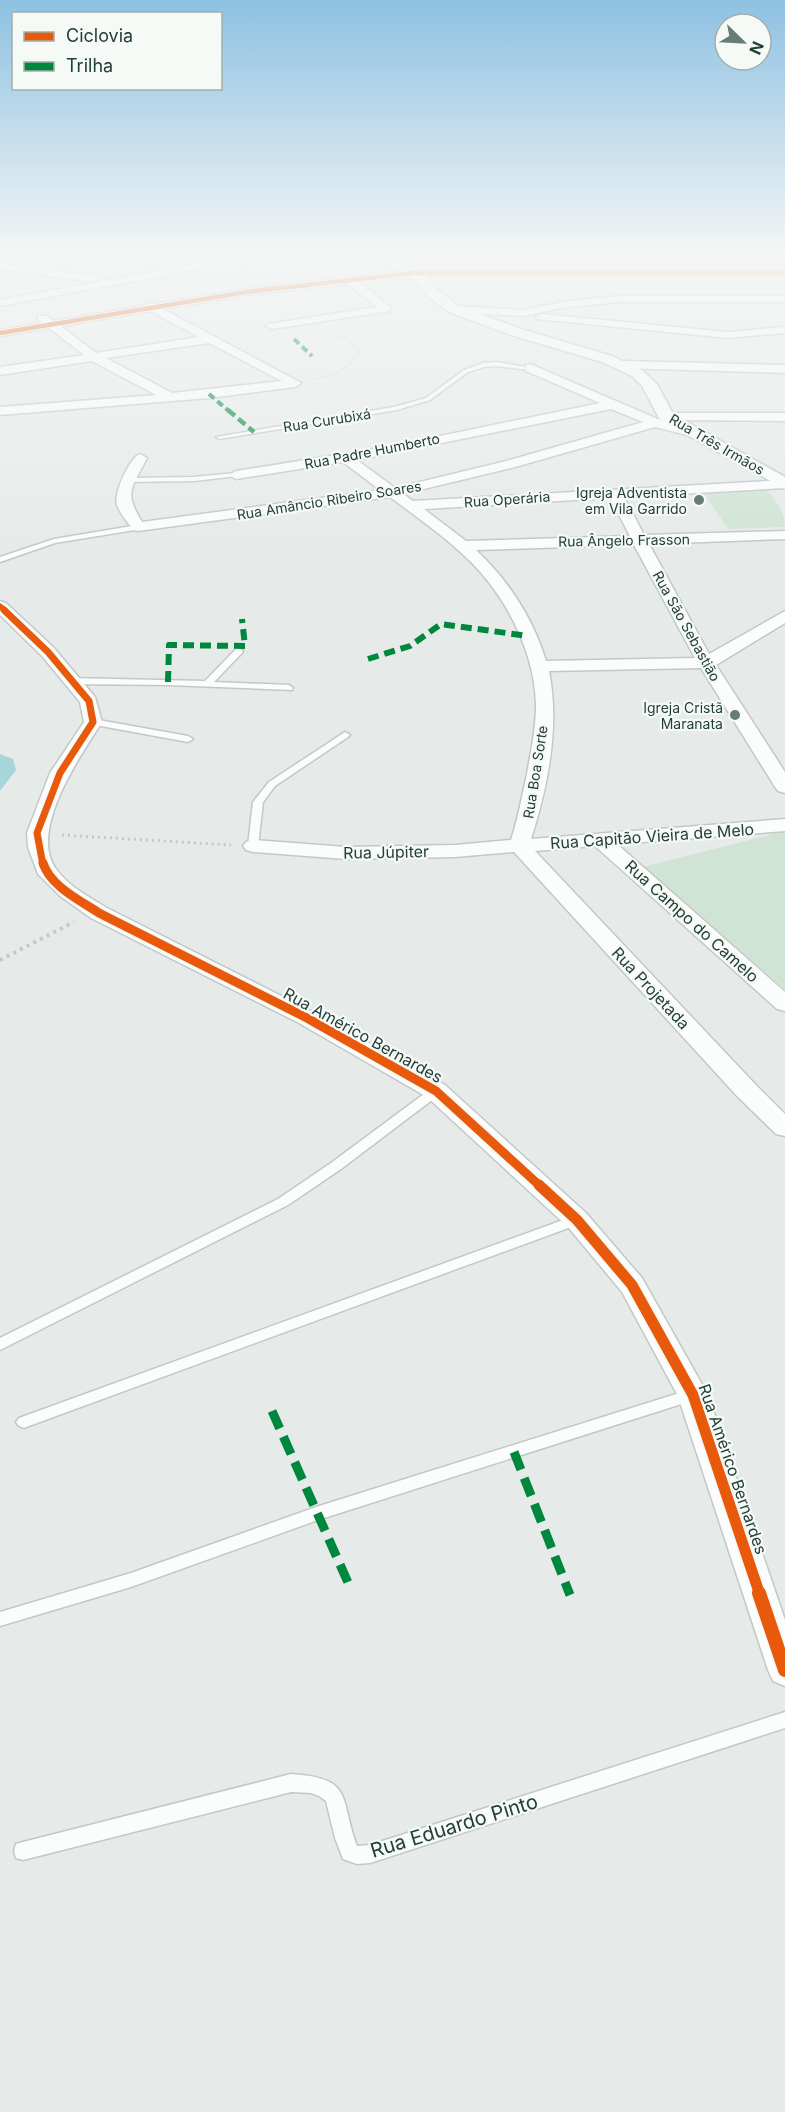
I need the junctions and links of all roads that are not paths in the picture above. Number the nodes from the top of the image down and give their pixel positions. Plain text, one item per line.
1 (87, 352) edge
2 (129, 352) edge
3 (235, 352) edge
4 (586, 352) edge
5 (94, 357) junction
6 (623, 365) junction
7 (530, 368) joint
8 (785, 369) edge
9 (0, 371) edge
10 (171, 397) junction
11 (615, 404) junction
12 (0, 411) edge
13 (785, 417) edge
14 (660, 420) junction
15 (219, 437) dead end
16 (345, 457) junction
17 (140, 459) dead end
18 (236, 475) joint
19 (128, 480) junction
20 (782, 480) edge
21 (390, 493) junction
22 (614, 493) junction
23 (410, 505) junction
24 (138, 527) junction
25 (785, 536) edge
26 (640, 541) junction
27 (463, 546) junction
28 (0, 560) edge
29 (1, 609) edge
30 (785, 616) edge
31 (239, 651) dead end
32 (706, 663) junction
33 (537, 666) junction
34 (69, 681) junction
35 (208, 683) junction
36 (289, 687) dead end
37 (93, 722) junction
38 (345, 735) dead end
39 (188, 739) dead end
40 (785, 787) edge
41 (785, 825) edge
42 (599, 839) junction
43 (253, 846) joint
44 (519, 846) junction
45 (785, 1004) edge
46 (436, 1091) junction
47 (785, 1128) edge
48 (577, 1220) junction
49 (0, 1344) edge
50 (693, 1395) junction
51 (24, 1422) dead end
52 (0, 1619) edge
53 (785, 1671) edge
54 (785, 1720) edge
55 (23, 1851) dead end

1 - 5 street
2 - 5 street
3 - 10 street
4 - 6 street, Rua Três Irmãos
5 - 9 street
5 - 10 street
6 - 8 street
6 - 14 street, Rua Três Irmãos
7 - 11 street
7 - 15 lane, Rua Curubixá
10 - 12 street
11 - 14 street
11 - 16 street, Rua Padre Humberto
13 - 14 street
14 - 20 street, Rua Três Irmãos
14 - 21 street, Rua Amâncio Ribeiro Soares
16 - 18 street, Rua Padre Humberto
16 - 21 street, Rua Boa Sorte
17 - 19 street
18 - 19 lane, Rua Padre Humberto
19 - 24 street
20 - 22 street, Rua Operária
21 - 23 street, Rua Boa Sorte
21 - 24 street, Rua Amâncio Ribeiro Soares
22 - 23 street, Rua Operária
22 - 26 street, Rua São Sebastião
23 - 27 street, Rua Boa Sorte
24 - 28 lane, Rua Amâncio Ribeiro Soares
25 - 26 street, Rua Ângelo Frasson
26 - 27 street, Rua Ângelo Frasson
26 - 32 street, Rua São Sebastião
27 - 33 street, Rua Boa Sorte
29 - 34 street
30 - 32 street
31 - 35 lane
32 - 33 street
32 - 40 street, Rua São Sebastião
33 - 44 street, Rua Boa Sorte
34 - 35 lane
34 - 37 street
35 - 36 lane
37 - 39 lane
37 - 46 street, Rua Américo Bernardes
38 - 43 lane
41 - 42 street, Rua Capitão Vieira de Melo
42 - 44 street, Rua Capitão Vieira de Melo
42 - 45 street, Rua Campo do Camelo
43 - 44 street, Rua Júpiter
44 - 47 street, Rua Projetada
46 - 48 street, Rua Américo Bernardes
46 - 49 lane
48 - 50 street, Rua Américo Bernardes
48 - 51 lane
50 - 52 lane
50 - 53 street, Rua Américo Bernardes
54 - 55 lane, Rua Eduardo Pinto

